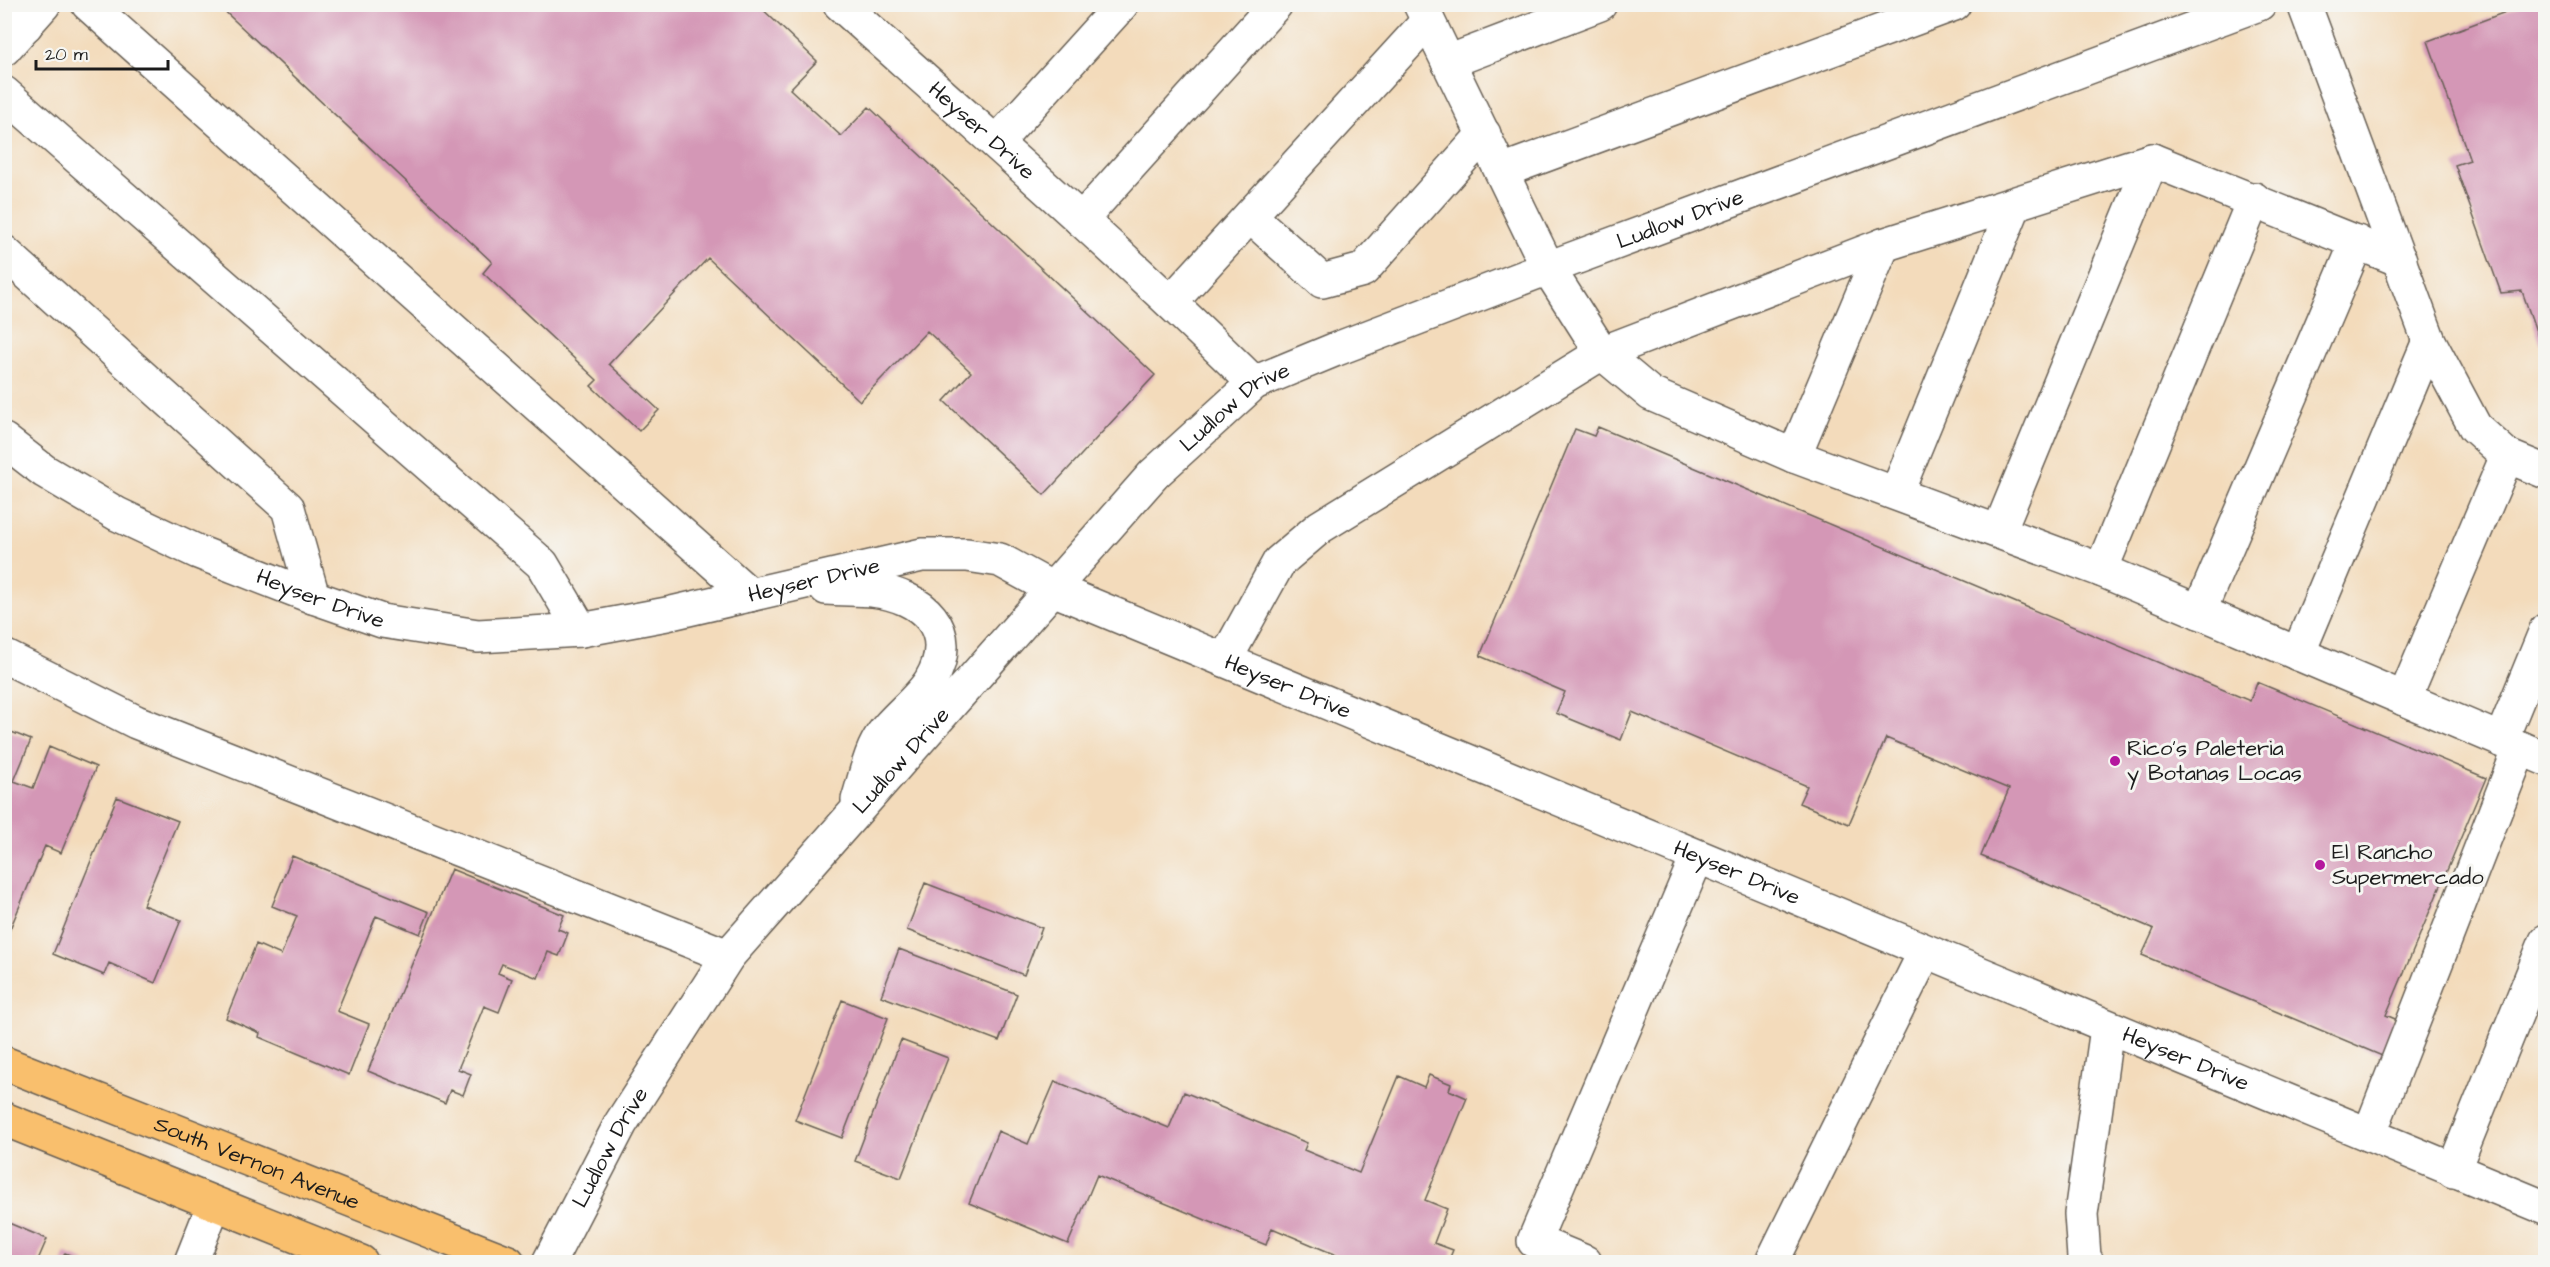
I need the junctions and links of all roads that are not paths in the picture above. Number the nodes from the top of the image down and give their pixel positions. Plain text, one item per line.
1 (88, 4) edge
2 (1122, 4) edge
3 (1276, 4) edge
4 (1600, 4) edge
5 (1954, 4) edge
6 (2259, 4) edge
7 (2304, 4) edge
8 (857, 10) edge
9 (25, 11) edge
10 (1424, 13) edge
11 (4, 48) edge
12 (1449, 62) junction
13 (4, 93) edge
14 (1484, 134) junction
15 (997, 142) junction
16 (2152, 160) junction
17 (1502, 171) junction
18 (2254, 199) junction
19 (2015, 204) junction
20 (1250, 216) junction
21 (1081, 220) junction
22 (2357, 242) junction
23 (1883, 244) junction
24 (4, 252) edge
25 (2400, 260) junction
26 (1548, 268) junction
27 (1171, 302) junction
28 (2429, 341) junction
29 (1602, 353) junction
30 (1254, 383) junction
31 (4, 441) edge
32 (1794, 456) junction
33 (2506, 456) junction
34 (2546, 472) edge
35 (1897, 492) junction
36 (1999, 531) junction
37 (2101, 570) junction
38 (1053, 589) junction
39 (765, 591) junction
40 (313, 597) junction
41 (2199, 612) junction
42 (581, 630) junction
43 (2546, 630) edge
44 (2298, 654) junction
45 (4, 656) edge
46 (1225, 660) junction
47 (2404, 699) junction
48 (2522, 749) edge
49 (854, 814) junction
50 (1696, 857) junction
51 (2546, 941) edge
52 (1925, 952) junction
53 (728, 956) junction
54 (2108, 1028) junction
55 (4, 1063) edge
56 (4, 1119) edge
57 (2369, 1135) junction
58 (2453, 1171) junction
59 (214, 1204) junction
60 (2545, 1206) edge
61 (191, 1263) edge
62 (361, 1263) edge
63 (508, 1263) edge
64 (549, 1263) edge
65 (1584, 1263) edge
66 (1772, 1263) edge
67 (2087, 1263) edge

1 - 39 street
2 - 15 street
3 - 21 street
4 - 12 street
5 - 17 street
6 - 26 street, Ludlow Drive
7 - 25 street
8 - 15 street, Heyser Drive
9 - 11 street
10 - 12 street
10 - 20 street
12 - 14 street
13 - 42 street
14 - 17 street
14 - 20 street
15 - 21 street, Heyser Drive
16 - 18 street
16 - 19 street
16 - 36 street
17 - 26 street
18 - 22 street
18 - 37 street
19 - 23 street
19 - 35 street
20 - 27 street
21 - 27 street, Heyser Drive
22 - 25 street
22 - 41 street
23 - 29 street
23 - 32 street
24 - 40 street
25 - 28 street
26 - 29 street
26 - 30 street, Ludlow Drive
27 - 30 street, Heyser Drive
28 - 33 street
28 - 44 street
29 - 32 street
29 - 46 street
30 - 38 street, Ludlow Drive
31 - 40 street, Heyser Drive
32 - 35 street
33 - 34 street
33 - 47 street
35 - 36 street
36 - 37 street
37 - 41 street
38 - 39 street, Heyser Drive
38 - 46 street, Heyser Drive
38 - 49 street, Ludlow Drive
39 - 42 street, Heyser Drive
39 - 49 street
40 - 42 street, Heyser Drive
41 - 44 street
43 - 48 street
44 - 47 street
45 - 53 street
46 - 50 street, Heyser Drive
47 - 48 street
48 - 57 street
49 - 53 street, Ludlow Drive
50 - 52 street, Heyser Drive
50 - 65 street
51 - 58 street
52 - 54 street, Heyser Drive
52 - 66 street
53 - 64 street, Ludlow Drive
54 - 57 street, Heyser Drive
54 - 67 street
55 - 63 main road, South Vernon Avenue
56 - 59 main road
57 - 58 street, Heyser Drive
58 - 60 street, Heyser Drive
59 - 61 street
59 - 62 main road

